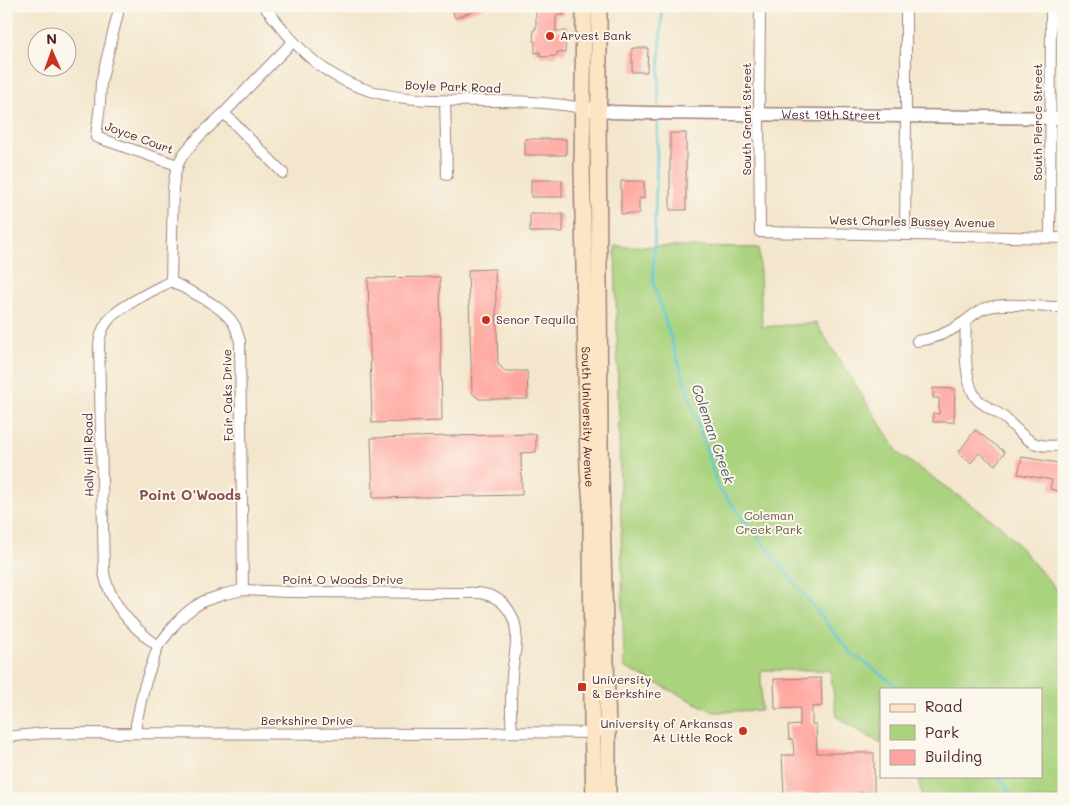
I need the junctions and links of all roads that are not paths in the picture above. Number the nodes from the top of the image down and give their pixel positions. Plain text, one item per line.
1 (264, 6) edge
2 (584, 6) edge
3 (599, 6) edge
4 (760, 6) edge
5 (906, 6) edge
6 (1051, 6) edge
7 (118, 13) dead end
8 (292, 42) junction
9 (445, 101) junction
10 (591, 109) junction
11 (224, 113) junction
12 (759, 114) junction
13 (906, 116) junction
14 (1057, 118) edge
15 (177, 165) junction
16 (283, 173) dead end
17 (447, 175) dead end
18 (760, 232) joint
19 (906, 235) junction
20 (1050, 237) junction
21 (1064, 238) edge
22 (171, 282) junction
23 (1064, 307) edge
24 (966, 321) junction
25 (917, 341) dead end
26 (1064, 445) edge
27 (243, 590) junction
28 (158, 646) junction
29 (512, 732) junction
30 (608, 732) junction
31 (136, 733) junction
32 (592, 733) junction
33 (6, 737) edge
34 (594, 799) edge
35 (608, 799) edge

1 - 8 street, Boyle Park Road
2 - 10 main road, South University Avenue
3 - 10 main road, South University Avenue
4 - 12 street, South Grant Street
5 - 13 street
6 - 14 street, South Pierce Street
7 - 15 street, Joyce Court
8 - 9 street, Boyle Park Road
8 - 11 street
9 - 10 street, Boyle Park Road
9 - 17 street
10 - 12 street, West 19th Street
10 - 30 main road, South University Avenue
10 - 32 main road, South University Avenue
11 - 15 street
11 - 16 street
12 - 13 street, West 19th Street
12 - 18 street, South Grant Street
13 - 14 street, West 19th Street
13 - 19 street
14 - 20 street, South Pierce Street
15 - 22 street
18 - 19 street, West Charles Bussey Avenue
19 - 20 street, West Charles Bussey Avenue
20 - 21 street, West Charles Bussey Avenue
22 - 27 street, Fair Oaks Drive
22 - 28 street, Holly Hill Road
23 - 24 street
24 - 25 street
24 - 26 street
27 - 28 street, Point O Woods Drive
27 - 29 street, Point O Woods Drive
28 - 31 street, Point O Woods Drive
29 - 31 street, Berkshire Drive
29 - 32 street, Berkshire Drive
30 - 32 street, Berkshire Drive
30 - 35 main road, South University Avenue
31 - 33 street, Berkshire Drive
32 - 34 main road, South University Avenue

